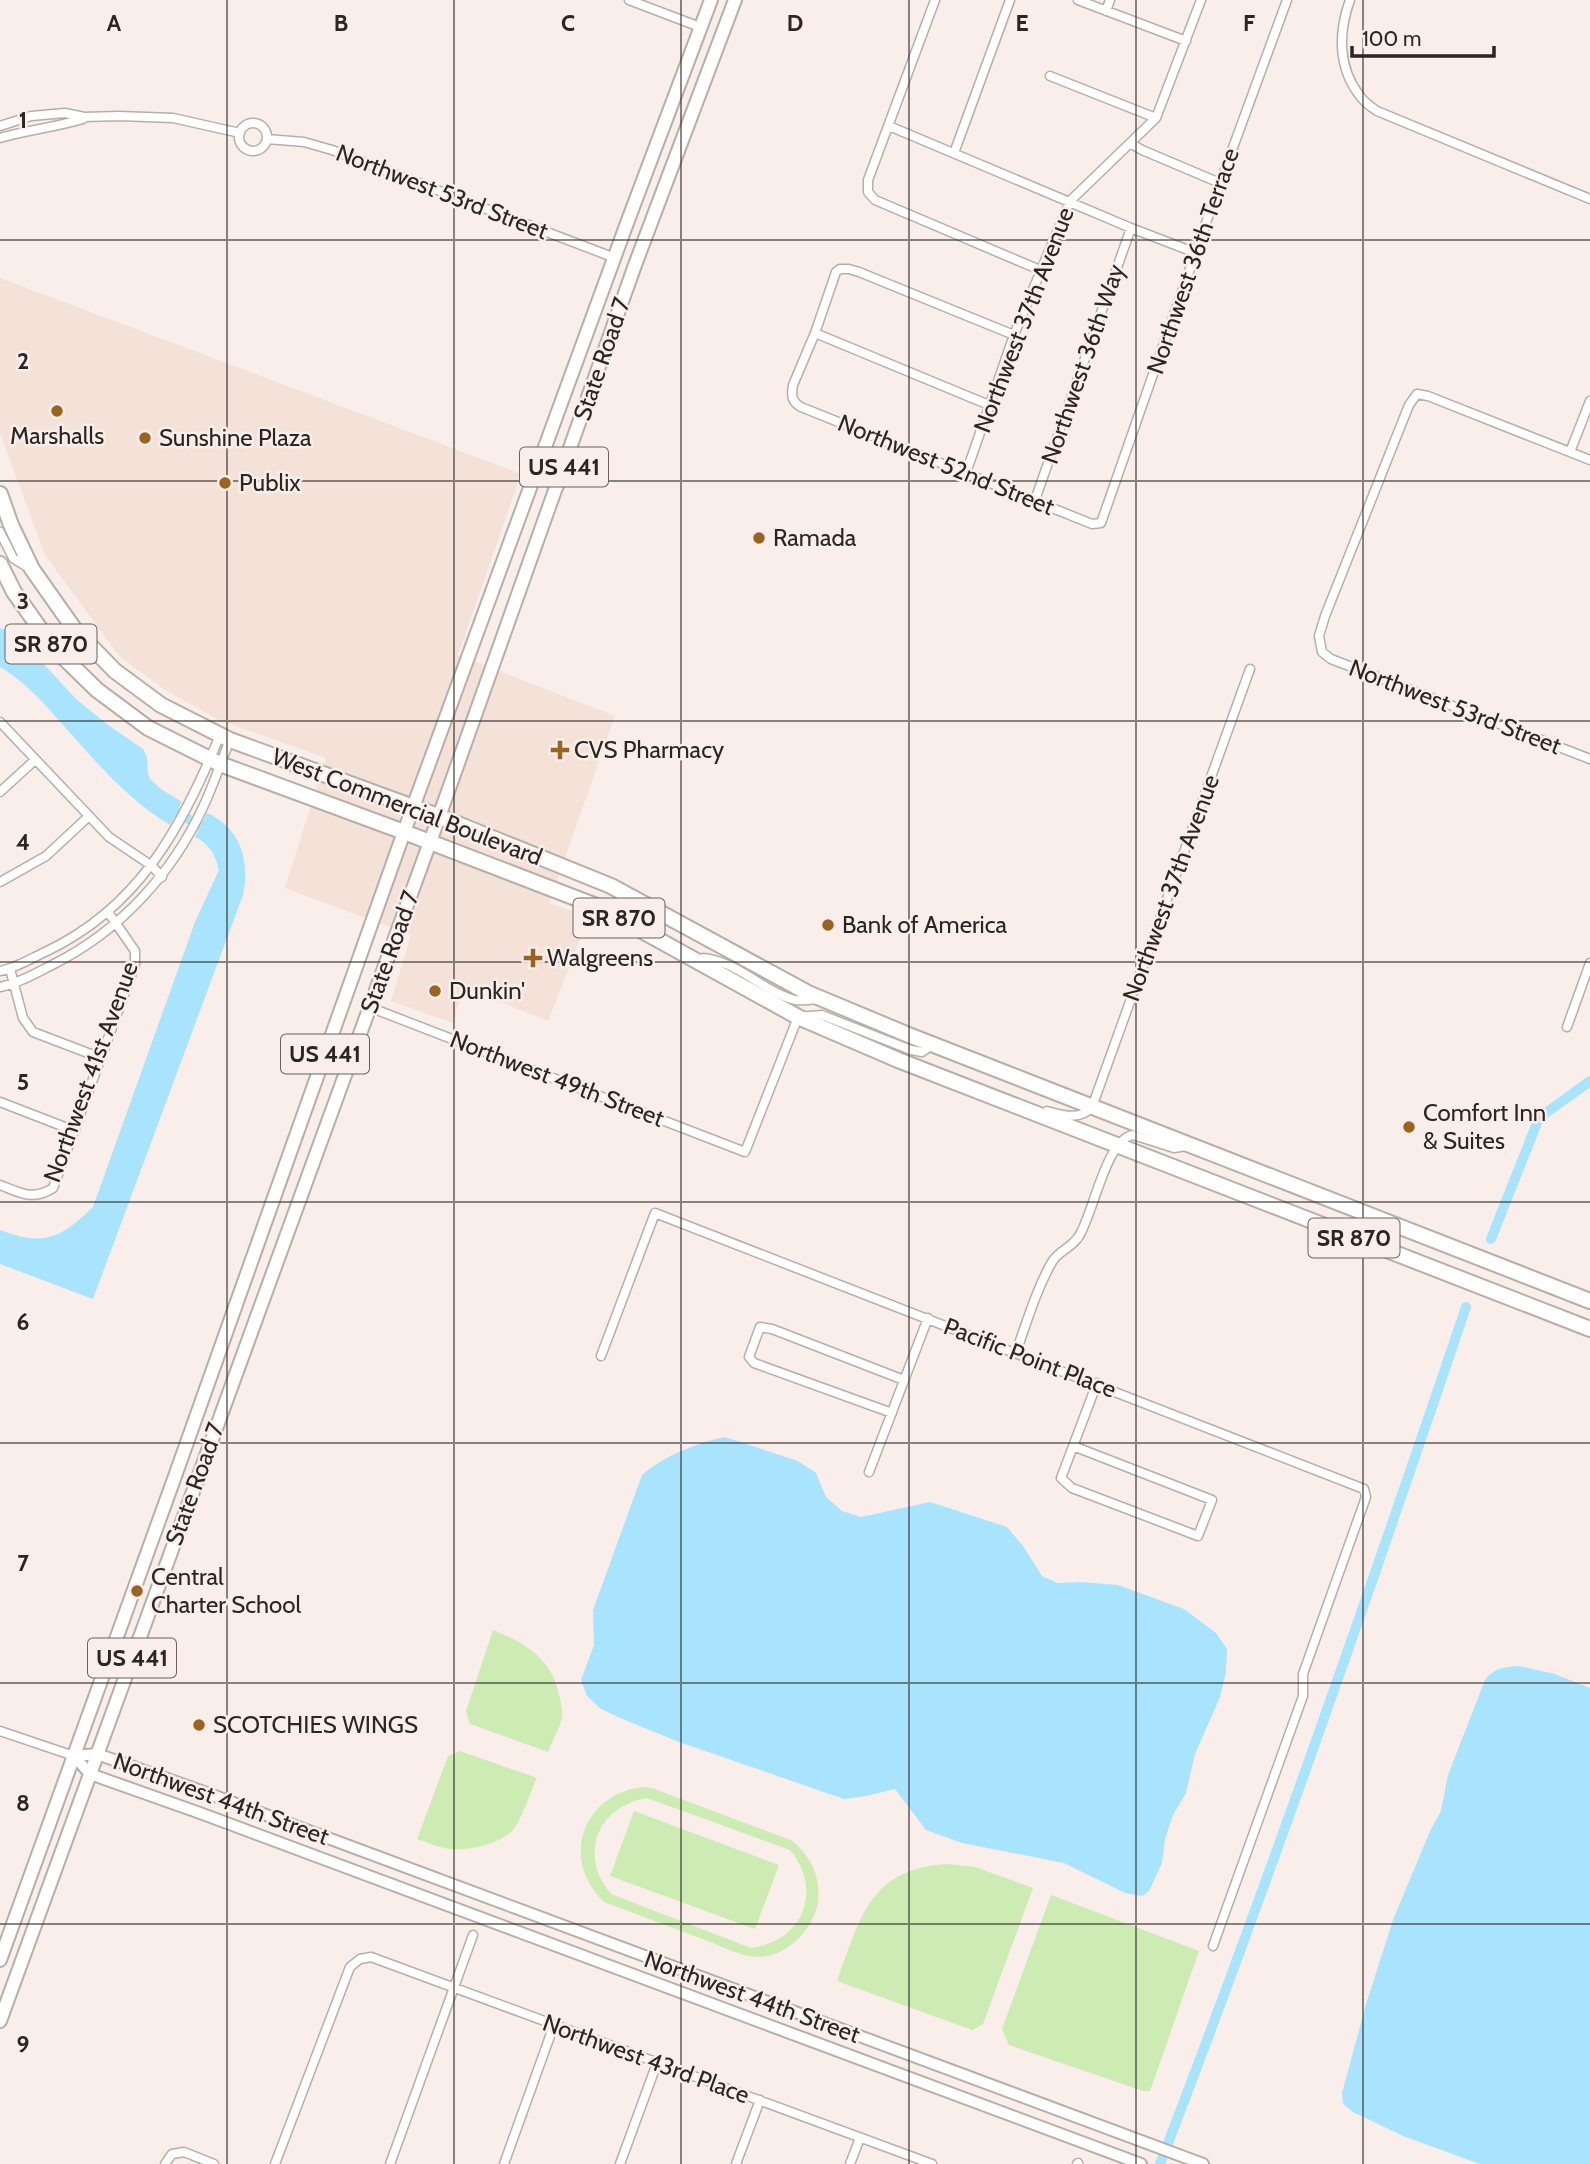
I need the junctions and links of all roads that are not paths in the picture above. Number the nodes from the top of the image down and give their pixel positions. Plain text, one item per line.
1 (629, 0) edge
2 (711, 0) edge
3 (735, 0) edge
4 (935, 0) edge
5 (1010, 0) edge
6 (1078, 0) edge
7 (1110, 0) edge
8 (1200, 0) edge
9 (1287, 0) edge
10 (1350, 0) edge
11 (1105, 11) junction
12 (700, 27) junction
13 (1186, 41) junction
14 (713, 54) junction
15 (1050, 76) dead end
16 (84, 118) junction
17 (1156, 118) junction
18 (0, 126) edge
19 (889, 126) junction
20 (240, 133) junction
21 (0, 138) edge
22 (267, 139) junction
23 (1130, 143) junction
24 (954, 153) junction
25 (1220, 183) junction
26 (1590, 199) edge
27 (1070, 201) junction
28 (627, 223) junction
29 (1130, 228) junction
30 (1196, 253) junction
31 (615, 258) junction
32 (635, 265) junction
33 (1040, 270) junction
34 (625, 294) junction
35 (815, 333) junction
36 (1014, 335) junction
37 (1590, 401) edge
38 (989, 405) junction
39 (544, 449) junction
40 (1570, 452) junction
41 (1590, 460) edge
42 (966, 473) junction
43 (557, 486) junction
44 (0, 494) edge
45 (1035, 500) junction
46 (1101, 523) joint
47 (0, 532) edge
48 (0, 564) edge
49 (32, 569) junction
50 (1250, 669) dead end
51 (0, 722) edge
52 (225, 738) junction
53 (1590, 759) edge
54 (35, 760) junction
55 (215, 762) junction
56 (0, 792) edge
57 (413, 807) junction
58 (438, 816) junction
59 (88, 817) junction
60 (404, 832) junction
61 (430, 842) junction
62 (152, 866) junction
63 (162, 877) junction
64 (0, 882) edge
65 (108, 912) junction
66 (116, 924) junction
67 (699, 963) junction
68 (1590, 963) edge
69 (10, 969) junction
70 (0, 971) edge
71 (14, 984) junction
72 (0, 987) edge
73 (821, 998) junction
74 (369, 1007) junction
75 (798, 1017) junction
76 (1567, 1027) dead end
77 (932, 1045) junction
78 (101, 1058) junction
79 (0, 1102) edge
80 (1092, 1107) junction
81 (1027, 1110) junction
82 (75, 1130) junction
83 (1118, 1145) junction
84 (1189, 1146) junction
85 (0, 1185) edge
86 (1590, 1301) edge
87 (928, 1318) junction
88 (1590, 1329) edge
89 (1016, 1352) junction
90 (601, 1356) dead end
91 (904, 1380) junction
92 (1097, 1383) junction
93 (892, 1413) junction
94 (1073, 1446) junction
95 (869, 1472) dead end
96 (0, 1731) edge
97 (97, 1754) junction
98 (74, 1756) junction
99 (90, 1774) junction
100 (473, 1936) dead end
101 (1213, 1946) dead end
102 (0, 1960) edge
103 (453, 1988) junction
104 (0, 2021) edge
105 (554, 2025) junction
106 (657, 2063) junction
107 (760, 2100) junction
108 (860, 2138) junction
109 (1138, 2163) edge
110 (165, 2164) edge
111 (214, 2164) edge
112 (275, 2164) edge
113 (390, 2164) edge
114 (504, 2164) edge
115 (620, 2164) edge
116 (736, 2164) edge
117 (850, 2164) edge
118 (932, 2164) edge
119 (1203, 2164) edge

1 - 12 street
2 - 12 main road, State Road 7 / US 441
3 - 14 main road, State Road 7 / US 441
4 - 19 street
5 - 24 street
6 - 11 street
7 - 11 street
8 - 13 street, Northwest 37th Avenue
9 - 25 street, Northwest 36th Terrace
10 - 26 street
11 - 13 street
12 - 14 main road
12 - 28 main road, State Road 7 / US 441
13 - 17 street, Northwest 37th Avenue
14 - 32 main road, State Road 7 / US 441
15 - 17 street
16 - 18 street
16 - 20 street
16 - 21 street
17 - 23 street, Northwest 37th Avenue
19 - 24 street
19 - 33 street
20 - 22 street
20 - 22 street
22 - 31 street, Northwest 53rd Street
23 - 25 street
23 - 27 street, Northwest 37th Avenue
24 - 27 street
25 - 30 street, Northwest 36th Terrace
27 - 29 street
27 - 33 street, Northwest 37th Avenue
28 - 31 main road, State Road 7 / US 441
28 - 32 main road
29 - 30 street
29 - 45 street, Northwest 36th Way
30 - 46 street, Northwest 36th Terrace
31 - 34 main road
31 - 39 main road, State Road 7 / US 441
32 - 34 main road, State Road 7 / US 441
33 - 36 street, Northwest 37th Avenue
34 - 43 main road, State Road 7 / US 441
35 - 36 street
35 - 38 street
35 - 42 street, Northwest 52nd Street
36 - 38 street, Northwest 37th Avenue
37 - 40 street
38 - 42 street, Northwest 37th Avenue
39 - 43 main road
39 - 57 main road, State Road 7 / US 441
40 - 41 street
40 - 53 street, Northwest 53rd Street
42 - 45 street, Northwest 52nd Street
43 - 58 main road, State Road 7 / US 441
44 - 49 highway, West Commercial Boulevard / SR 870
45 - 46 street, Northwest 52nd Street
47 - 49 street, West Commercial Boulevard
48 - 55 highway, West Commercial Boulevard / SR 870
49 - 52 highway, West Commercial Boulevard / SR 870
50 - 80 street, Northwest 37th Avenue
51 - 54 street
52 - 55 street
52 - 57 highway, West Commercial Boulevard / SR 870
54 - 56 street
54 - 59 street
55 - 60 highway, West Commercial Boulevard / SR 870
55 - 62 street
55 - 63 street
57 - 58 highway, West Commercial Boulevard / SR 870
57 - 60 main road, State Road 7 / US 441
58 - 61 main road, State Road 7 / US 441
58 - 73 highway, West Commercial Boulevard / SR 870
59 - 62 street
59 - 64 street
60 - 61 highway, West Commercial Boulevard / SR 870
60 - 98 main road, State Road 7 / US 441
61 - 67 highway, West Commercial Boulevard / SR 870
61 - 74 main road, State Road 7 / US 441
62 - 63 street
62 - 65 street
63 - 66 street
65 - 66 street, Northwest 41st Avenue
65 - 69 street
66 - 71 street
66 - 78 street, Northwest 41st Avenue
67 - 73 street, West Commercial Boulevard
67 - 75 highway, West Commercial Boulevard / SR 870
68 - 76 street
69 - 70 street
69 - 71 street
71 - 72 street
71 - 78 street
73 - 77 highway, West Commercial Boulevard / SR 870
74 - 75 street, Northwest 49th Street
74 - 97 main road, State Road 7 / US 441
75 - 77 street, West Commercial Boulevard
75 - 81 highway, West Commercial Boulevard / SR 870
77 - 80 highway, West Commercial Boulevard / SR 870
78 - 82 street, Northwest 41st Avenue
79 - 82 street
80 - 81 street, West Commercial Boulevard
80 - 84 highway, West Commercial Boulevard / SR 870
81 - 83 highway, West Commercial Boulevard / SR 870
82 - 85 street, Northwest 41st Avenue
83 - 84 street, West Commercial Boulevard
83 - 88 highway, West Commercial Boulevard / SR 870
83 - 89 street
84 - 86 highway, West Commercial Boulevard / SR 870
87 - 89 street, Pacific Point Place
87 - 90 street, Pacific Point Place
87 - 91 street
89 - 92 street, Pacific Point Place
91 - 93 street
91 - 93 street
92 - 94 street
92 - 101 street, Pacific Point Place
93 - 95 street
94 - 94 street
96 - 98 street
97 - 98 street, Northwest 44th Street
97 - 99 main road, State Road 7 / US 441
97 - 119 street, Northwest 44th Street
98 - 99 street, Northwest 44th Street
98 - 102 main road, State Road 7 / US 441
99 - 104 main road, State Road 7 / US 441
99 - 109 street, Northwest 44th Street
100 - 103 street
103 - 105 street, Northwest 43rd Place
103 - 112 street, Northwest 43rd Place
103 - 113 street
105 - 106 street, Northwest 43rd Place
105 - 114 street
106 - 107 street, Northwest 43rd Place
106 - 115 street
107 - 108 street, Northwest 43rd Place
107 - 116 street
108 - 117 street
108 - 118 street, Northwest 43rd Place
110 - 111 street

